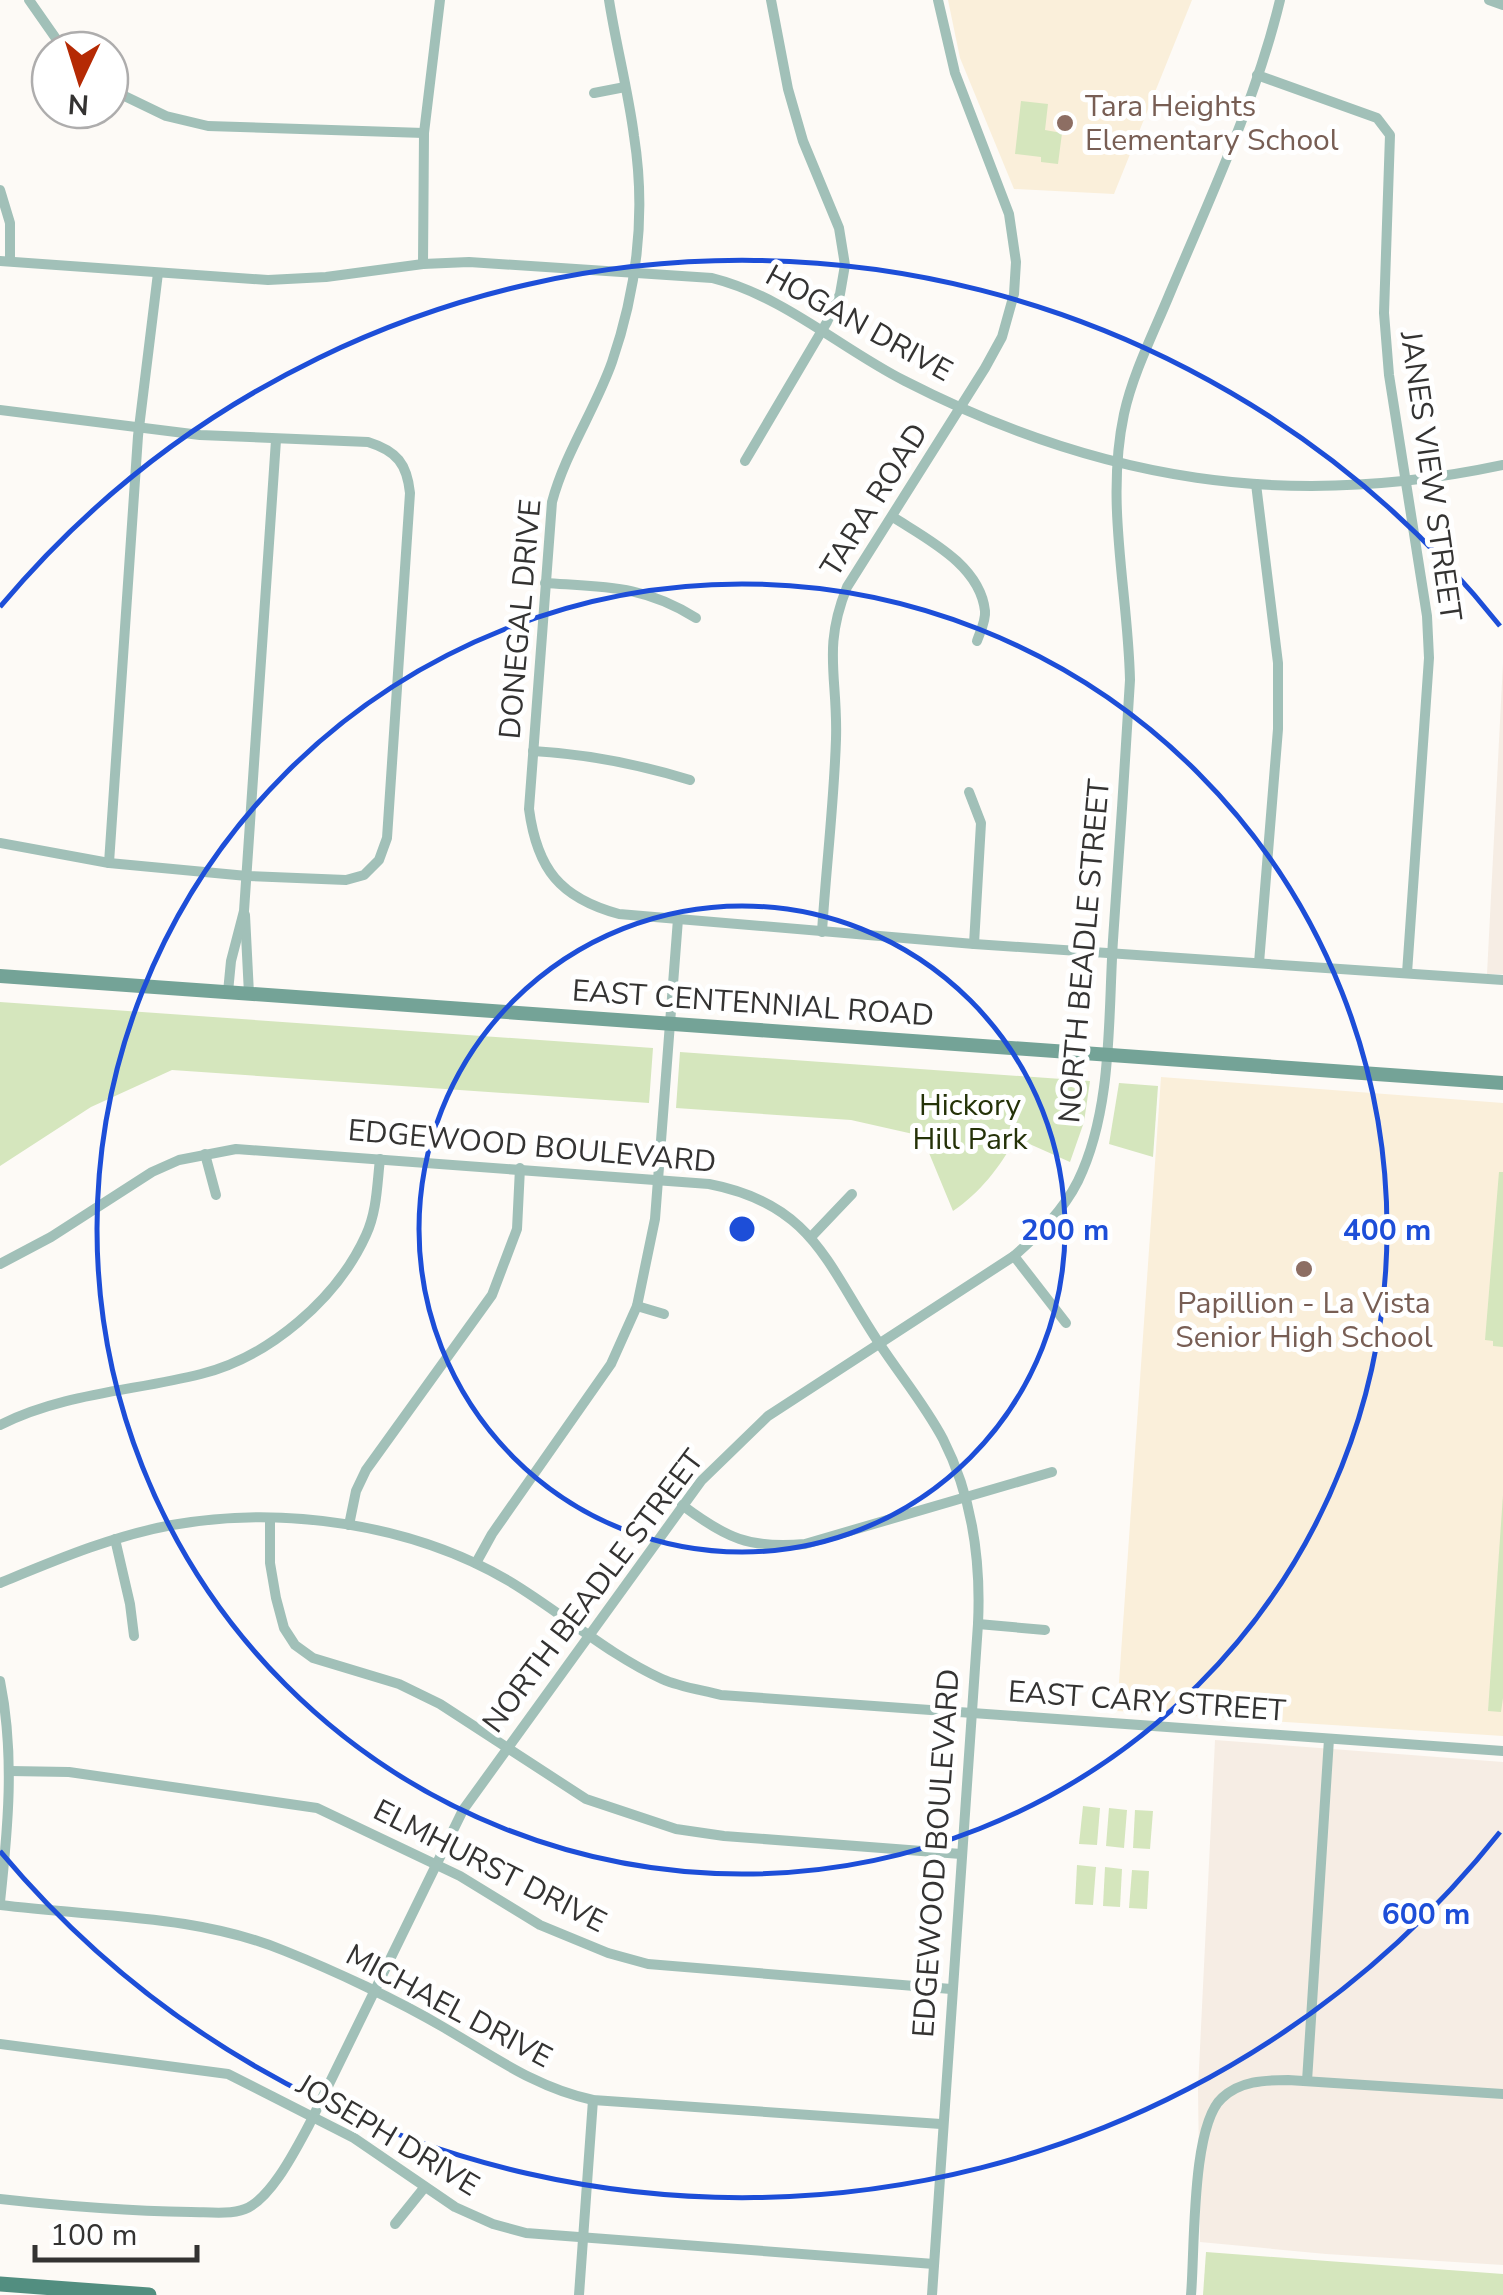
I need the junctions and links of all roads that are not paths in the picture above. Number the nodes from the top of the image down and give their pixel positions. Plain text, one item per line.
1 (29, 0) edge
2 (438, 0) edge
3 (609, 0) edge
4 (771, 0) edge
5 (938, 0) edge
6 (1280, 0) edge
7 (1488, 0) edge
8 (1503, 5) edge
9 (50, 30) edge
10 (1257, 75) junction
11 (625, 88) junction
12 (594, 93) dead end
13 (130, 99) edge
14 (424, 133) junction
15 (0, 190) edge
16 (5, 261) edge
17 (423, 264) junction
18 (634, 273) junction
19 (158, 274) junction
20 (822, 330) junction
21 (960, 408) junction
22 (0, 410) edge
23 (139, 428) junction
24 (276, 440) junction
25 (745, 461) dead end
26 (1117, 464) junction
27 (1503, 465) edge
28 (1406, 482) junction
29 (1256, 484) junction
30 (893, 518) junction
31 (546, 583) junction
32 (696, 618) dead end
33 (977, 641) dead end
34 (533, 750) junction
35 (690, 780) dead end
36 (968, 792) dead end
37 (0, 844) edge
38 (109, 863) junction
39 (247, 876) junction
40 (244, 911) junction
41 (678, 920) junction
42 (822, 932) junction
43 (974, 944) junction
44 (1112, 953) junction
45 (1259, 963) junction
46 (1407, 973) junction
47 (0, 976) edge
48 (1503, 980) edge
49 (228, 992) junction
50 (249, 994) junction
51 (670, 1025) junction
52 (1105, 1054) junction
53 (1503, 1083) edge
54 (206, 1154) junction
55 (380, 1160) junction
56 (520, 1168) junction
57 (658, 1178) junction
58 (216, 1194) dead end
59 (852, 1194) dead end
60 (812, 1236) junction
61 (1014, 1256) junction
62 (0, 1264) edge
63 (637, 1306) junction
64 (664, 1314) dead end
65 (1066, 1323) dead end
66 (880, 1344) junction
67 (0, 1425) edge
68 (1052, 1472) dead end
69 (964, 1497) junction
70 (682, 1505) junction
71 (270, 1519) junction
72 (348, 1525) junction
73 (115, 1539) junction
74 (476, 1564) junction
75 (0, 1583) edge
76 (978, 1624) junction
77 (1045, 1630) dead end
78 (588, 1634) junction
79 (134, 1636) dead end
80 (0, 1681) edge
81 (972, 1714) junction
82 (1329, 1739) junction
83 (508, 1747) junction
84 (1503, 1751) edge
85 (10, 1771) junction
86 (962, 1854) junction
87 (436, 1864) junction
88 (0, 1904) edge
89 (951, 1989) junction
90 (373, 1993) junction
91 (0, 2044) edge
92 (1307, 2080) junction
93 (1503, 2094) edge
94 (593, 2100) junction
95 (313, 2116) junction
96 (941, 2124) junction
97 (424, 2188) junction
98 (0, 2199) edge
99 (395, 2224) dead end
100 (583, 2239) junction
101 (934, 2264) junction
102 (0, 2284) edge
103 (150, 2295) edge
104 (579, 2295) edge
105 (932, 2295) edge
106 (1191, 2295) edge

1 - 9 street
2 - 14 street
3 - 11 street, DONEGAL DRIVE
4 - 20 street
5 - 21 street, TARA ROAD
6 - 10 street, NORTH BEADLE STREET
7 - 8 street
10 - 26 street, NORTH BEADLE STREET
10 - 28 street, JANES VIEW STREET
11 - 12 street
11 - 18 street, DONEGAL DRIVE
13 - 14 street
14 - 17 street
15 - 16 street
16 - 19 street, HOGAN DRIVE
17 - 18 street, HOGAN DRIVE
17 - 19 street, HOGAN DRIVE
18 - 20 street, HOGAN DRIVE
18 - 31 street, DONEGAL DRIVE
19 - 23 street
20 - 21 street, HOGAN DRIVE
20 - 25 street
21 - 26 street, HOGAN DRIVE
21 - 30 street, TARA ROAD
22 - 23 street
23 - 24 street
23 - 38 street
24 - 39 street
24 - 39 street
26 - 29 street, HOGAN DRIVE
26 - 44 street, NORTH BEADLE STREET
27 - 28 street, HOGAN DRIVE
28 - 29 street, HOGAN DRIVE
28 - 46 street, JANES VIEW STREET
29 - 45 street
30 - 33 street
30 - 42 street, TARA ROAD
31 - 32 street
31 - 34 street, DONEGAL DRIVE
34 - 35 street
34 - 41 street, DONEGAL DRIVE
36 - 43 street
37 - 38 street
38 - 39 street
39 - 40 street
40 - 49 street
40 - 50 street
41 - 42 street, DONEGAL DRIVE
41 - 51 street
42 - 43 street, DONEGAL DRIVE
43 - 44 street, DONEGAL DRIVE
44 - 45 street, DONEGAL DRIVE
44 - 52 street, NORTH BEADLE STREET
45 - 46 street, DONEGAL DRIVE
46 - 48 street, DONEGAL DRIVE
47 - 49 street, EAST CENTENNIAL ROAD
49 - 50 street, EAST CENTENNIAL ROAD
50 - 51 street, EAST CENTENNIAL ROAD
51 - 52 street, EAST CENTENNIAL ROAD
51 - 57 street
52 - 53 street, EAST CENTENNIAL ROAD
52 - 61 street, NORTH BEADLE STREET
54 - 55 street, EDGEWOOD BOULEVARD
54 - 58 street
54 - 62 street, EDGEWOOD BOULEVARD
55 - 56 street, EDGEWOOD BOULEVARD
55 - 67 street
56 - 57 street, EDGEWOOD BOULEVARD
56 - 72 street
57 - 60 street, EDGEWOOD BOULEVARD
57 - 63 street
59 - 60 street
60 - 66 street, EDGEWOOD BOULEVARD
61 - 65 street
61 - 66 street, NORTH BEADLE STREET
63 - 64 street
63 - 74 street
66 - 69 street, EDGEWOOD BOULEVARD
66 - 70 street, NORTH BEADLE STREET
68 - 69 street
69 - 70 street
69 - 76 street, EDGEWOOD BOULEVARD
70 - 78 street, NORTH BEADLE STREET
71 - 72 street, EAST CARY STREET
71 - 73 street, EAST CARY STREET
71 - 83 street
72 - 74 street, EAST CARY STREET
73 - 75 street, EAST CARY STREET
73 - 79 street
74 - 78 street, EAST CARY STREET
76 - 77 street
76 - 81 street, EDGEWOOD BOULEVARD
78 - 81 street, EAST CARY STREET
78 - 83 street, NORTH BEADLE STREET
80 - 85 street
81 - 82 street, EAST CARY STREET
81 - 86 street, EDGEWOOD BOULEVARD
82 - 84 street, EAST CARY STREET
82 - 92 street
83 - 86 street
83 - 87 street, NORTH BEADLE STREET
85 - 87 street, ELMHURST DRIVE
85 - 88 street
86 - 89 street, EDGEWOOD BOULEVARD
87 - 89 street, ELMHURST DRIVE
87 - 90 street, NORTH BEADLE STREET
88 - 90 street, MICHAEL DRIVE
89 - 96 street, EDGEWOOD BOULEVARD
90 - 94 street, MICHAEL DRIVE
90 - 95 street, NORTH BEADLE STREET
91 - 95 street, JOSEPH DRIVE
92 - 93 street
92 - 106 street
94 - 96 street, MICHAEL DRIVE
94 - 100 street
95 - 97 street, JOSEPH DRIVE
95 - 98 street, NORTH BEADLE STREET
96 - 101 street, EDGEWOOD BOULEVARD
97 - 99 street
97 - 100 street, JOSEPH DRIVE
100 - 101 street, JOSEPH DRIVE
100 - 104 street
101 - 105 street, EDGEWOOD BOULEVARD
102 - 103 main road

